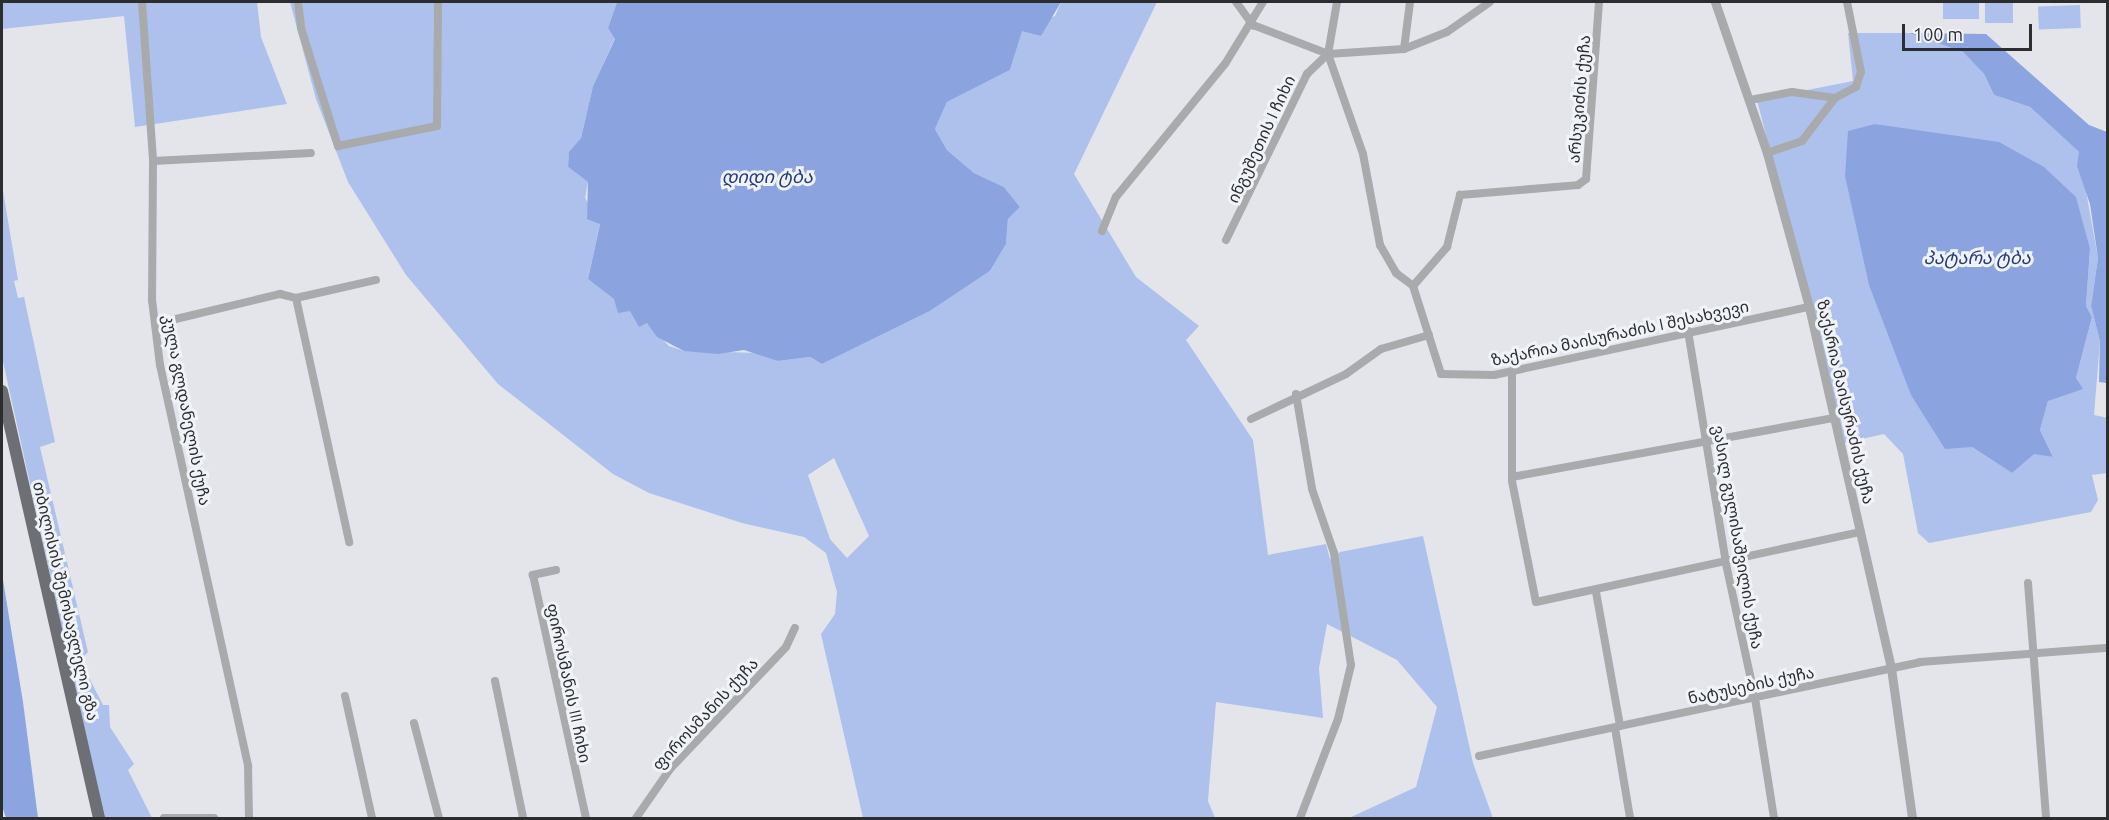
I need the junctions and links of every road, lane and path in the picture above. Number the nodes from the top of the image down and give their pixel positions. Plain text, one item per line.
1 (142, 2) edge
2 (298, 2) edge
3 (438, 2) edge
4 (1236, 2) edge
5 (1263, 2) edge
6 (1336, 2) edge
7 (1410, 2) edge
8 (1490, 2) edge
9 (1599, 2) edge
10 (1715, 2) edge
11 (1847, 2) edge
12 (1252, 25) junction
13 (1404, 49) junction
14 (1328, 54) junction
15 (1834, 98) junction
16 (1750, 100) junction
17 (311, 153) dead end
18 (1767, 153) junction
19 (153, 161) junction
20 (1102, 231) dead end
21 (1226, 240) dead end
22 (376, 280) dead end
23 (1413, 286) junction
24 (296, 298) junction
25 (1809, 307) junction
26 (155, 324) junction
27 (1688, 331) junction
28 (1429, 335) junction
29 (1512, 371) junction
30 (2, 391) edge
31 (1296, 393) junction
32 (1833, 417) junction
33 (1251, 419) dead end
34 (1706, 442) junction
35 (1512, 477) junction
36 (1860, 532) junction
37 (349, 542) dead end
38 (1726, 564) junction
39 (556, 570) dead end
40 (2028, 583) dead end
41 (1596, 592) junction
42 (795, 628) dead end
43 (2108, 648) edge
44 (2032, 652) junction
45 (1891, 669) junction
46 (495, 681) dead end
47 (345, 696) dead end
48 (1755, 698) junction
49 (414, 723) dead end
50 (1617, 727) junction
51 (1479, 756) dead end
52 (637, 817) edge
53 (99, 819) edge
54 (164, 819) edge
55 (214, 819) edge
56 (249, 819) edge
57 (372, 819) edge
58 (439, 819) edge
59 (523, 819) edge
60 (586, 819) edge
61 (1300, 819) edge
62 (1630, 819) edge
63 (1774, 819) edge
64 (1912, 819) edge
65 (2046, 819) edge

1 - 19 street, კულა გლდანელის ქუჩა
2 - 3 street
4 - 12 street
5 - 12 street
6 - 14 street
7 - 13 street
8 - 13 street
9 - 23 street, არსუკიძის ქუჩა
10 - 16 street, ზაქარია მაისურაძის ქუჩა
11 - 15 street
12 - 14 street
12 - 20 street
13 - 14 street
14 - 21 street, ინგუშეთის I ჩიხი
14 - 23 street
15 - 16 street
15 - 18 street
16 - 18 street, ზაქარია მაისურაძის ქუჩა
17 - 19 street
18 - 25 street, ზაქარია მაისურაძის ქუჩა
19 - 26 street, კულა გლდანელის ქუჩა
22 - 24 street
23 - 28 street
24 - 26 street
24 - 37 street
25 - 27 street, ზაქარია მაისურაძის I შესახვევი
25 - 32 street, ზაქარია მაისურაძის ქუჩა
26 - 56 street, კულა გლდანელის ქუჩა
27 - 29 street, ზაქარია მაისურაძის I შესახვევი
27 - 34 street, ვასილ გულისაშვილის ქუჩა
28 - 29 street, ზაქარია მაისურაძის I შესახვევი
28 - 31 street
29 - 35 street
30 - 53 highway, თბილისის შემოსავლელი გზა
31 - 33 street
31 - 61 street
32 - 34 street
32 - 36 street, ზაქარია მაისურაძის ქუჩა
34 - 35 street
34 - 38 street, ვასილ გულისაშვილის ქუჩა
35 - 41 street
36 - 38 street
36 - 45 street, ზაქარია მაისურაძის ქუჩა
38 - 41 street
38 - 48 street, ვასილ გულისაშვილის ქუჩა
39 - 60 street, ფიროსმანის III ჩიხი
40 - 44 street
41 - 50 street
42 - 52 street, ფიროსმანის ქუჩა
43 - 44 street, ნატუსების ქუჩა
44 - 45 street, ნატუსების ქუჩა
44 - 65 street
45 - 48 street, ნატუსების ქუჩა
45 - 64 street, ზაქარია მაისურაძის ქუჩა
46 - 59 street
47 - 57 street
48 - 50 street, ნატუსების ქუჩა
48 - 63 street, ვასილ გულისაშვილის ქუჩა
49 - 58 street
50 - 51 street, ნატუსების ქუჩა
50 - 62 street
54 - 55 street

